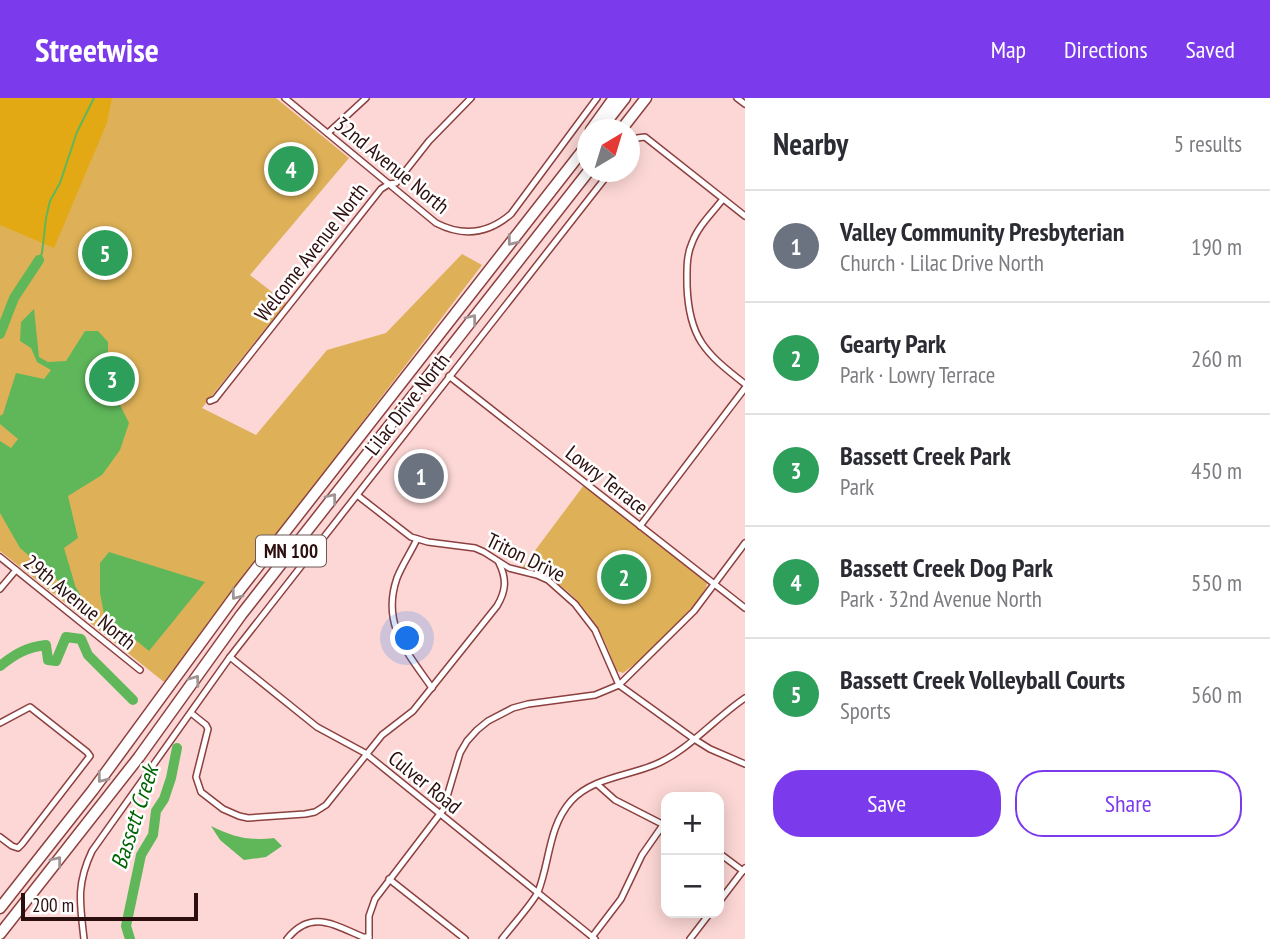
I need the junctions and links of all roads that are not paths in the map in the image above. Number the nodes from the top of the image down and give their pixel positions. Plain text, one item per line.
1 (285, 98) edge
2 (366, 98) edge
3 (471, 98) edge
4 (597, 98) edge
5 (614, 98) edge
6 (625, 98) edge
7 (737, 98) edge
8 (644, 100) edge
9 (745, 104) edge
10 (599, 119) edge
11 (609, 119) edge
12 (629, 119) edge
13 (328, 133) junction
14 (640, 137) edge
15 (577, 150) edge
16 (577, 158) edge
17 (580, 182) edge
18 (602, 182) edge
19 (389, 184) junction
20 (554, 188) junction
21 (723, 198) junction
22 (745, 216) edge
23 (449, 376) junction
24 (745, 386) edge
25 (210, 401) dead end
26 (357, 495) junction
27 (640, 526) junction
28 (417, 539) junction
29 (745, 542) edge
30 (0, 557) edge
31 (499, 563) junction
32 (16, 570) junction
33 (713, 583) junction
34 (0, 589) edge
35 (745, 608) edge
36 (230, 657) junction
37 (139, 670) dead end
38 (619, 685) junction
39 (432, 688) junction
40 (745, 698) edge
41 (191, 713) junction
42 (0, 723) edge
43 (694, 739) junction
44 (367, 754) junction
45 (745, 764) edge
46 (597, 784) junction
47 (440, 814) junction
48 (661, 823) edge
49 (661, 829) edge
50 (0, 837) edge
51 (722, 855) edge
52 (744, 869) edge
53 (389, 879) junction
54 (537, 893) junction
55 (724, 895) edge
56 (0, 908) edge
57 (706, 918) edge
58 (0, 934) edge
59 (369, 938) edge
60 (461, 938) edge
61 (594, 938) edge
62 (84, 939) edge
63 (287, 939) edge
64 (502, 939) edge
65 (690, 939) edge

1 - 13 street, 32nd Avenue North
2 - 13 street
3 - 19 street, Welcome Avenue North
4 - 19 street, 32nd Avenue North
5 - 10 highway
6 - 11 highway
7 - 9 street
8 - 12 highway
13 - 19 street, 32nd Avenue North
14 - 21 street
15 - 20 highway
16 - 20 highway, MN 100
58 -> 17 highway, MN 100
18 - 23 street, Lilac Drive North
19 - 25 street, Welcome Avenue North
20 -> 56 highway, MN 100
21 - 22 street
21 - 24 street
23 - 26 street, Lilac Drive North
23 - 27 street, Lowry Terrace
24 - 27 street
26 - 28 street, Triton Drive
26 - 36 street, Lilac Drive North
27 - 33 street, Lowry Terrace
28 - 31 street, Triton Drive
28 - 39 street
29 - 33 street
30 - 32 street, 29th Avenue North
31 - 38 street, Triton Drive
31 - 39 street
32 - 34 street
32 - 37 street, 29th Avenue North
33 - 35 street, Lowry Terrace
33 - 38 street
36 - 41 street, Lilac Drive North
36 - 44 street, Culver Road
38 - 43 street
38 - 47 street
39 - 44 street
40 - 43 street
41 - 44 street
41 - 62 street, Lilac Drive North
42 - 50 street
43 - 45 street
43 - 46 street
44 - 47 street, Culver Road
46 - 48 street
46 - 54 street
47 - 53 street
47 - 54 street, Culver Road
49 - 61 street
51 - 52 street
52 - 55 street
53 - 59 street
53 - 60 street
54 - 61 street, Culver Road
54 - 64 street
57 - 65 street
59 - 63 street

